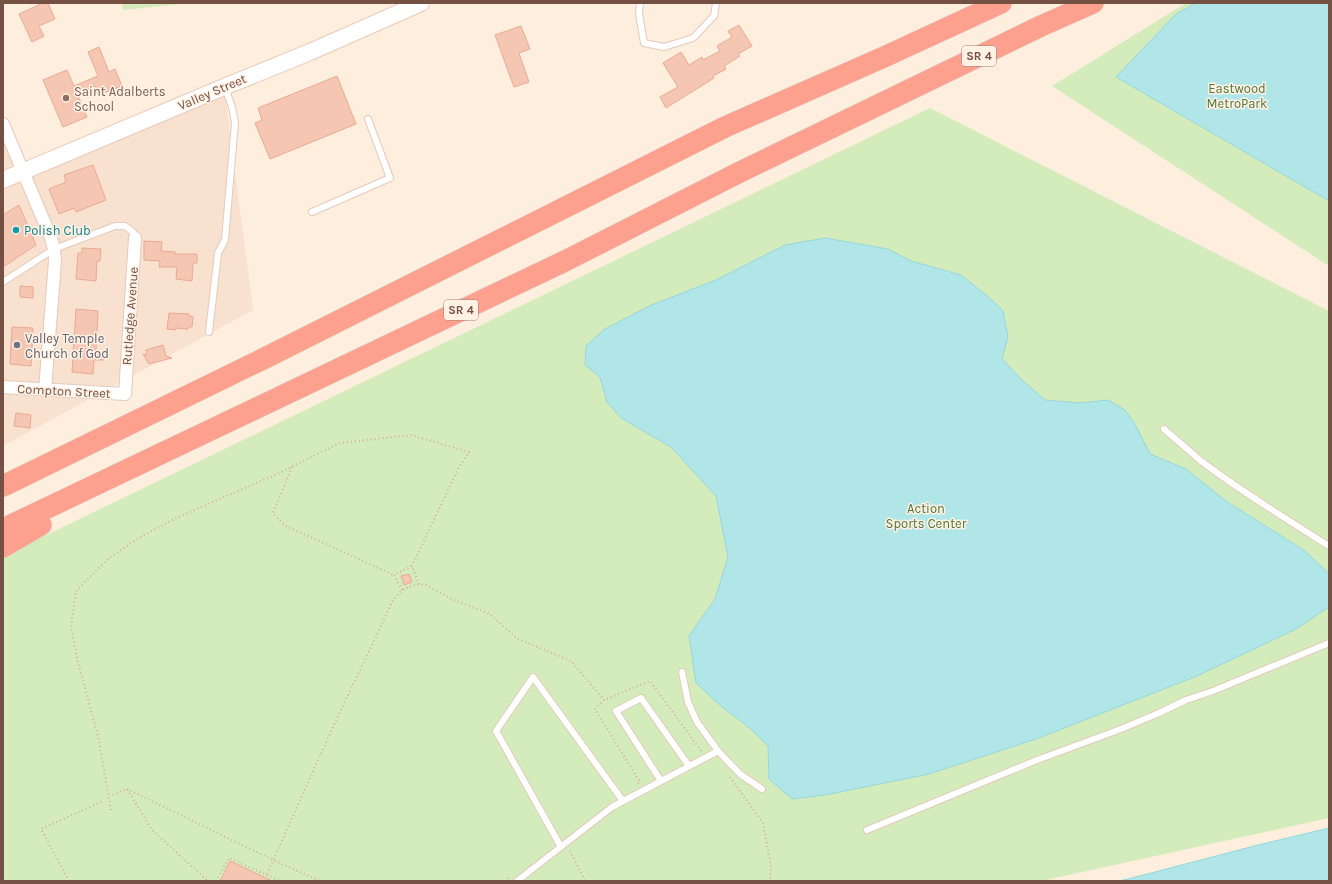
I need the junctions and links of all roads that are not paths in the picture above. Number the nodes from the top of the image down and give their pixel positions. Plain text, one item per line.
1 (421, 3) edge
2 (640, 3) edge
3 (716, 3) edge
4 (1001, 3) edge
5 (1093, 3) edge
6 (224, 87) junction
7 (368, 119) dead end
8 (3, 124) edge
9 (23, 172) junction
10 (3, 180) edge
11 (312, 212) dead end
12 (135, 238) joint
13 (54, 249) junction
14 (3, 282) edge
15 (209, 332) dead end
16 (3, 387) edge
17 (45, 390) junction
18 (125, 394) joint
19 (1164, 429) dead end
20 (187, 441) junction
21 (3, 486) edge
22 (3, 529) edge
23 (3, 546) edge
24 (1329, 546) edge
25 (1329, 643) edge
26 (682, 672) dead end
27 (718, 751) junction
28 (689, 766) junction
29 (660, 781) junction
30 (762, 789) dead end
31 (623, 801) junction
32 (867, 830) dead end
33 (561, 847) junction
34 (517, 881) edge

1 - 6 street, Valley Street
2 - 3 lane
4 - 21 highway
5 - 20 highway, SR 4
6 - 9 street, Valley Street
6 - 15 lane
7 - 11 lane
8 - 9 street
9 - 10 street, Valley Street
9 - 13 street
12 - 13 lane
12 - 18 street, Rutledge Avenue
13 - 14 lane
13 - 17 street
16 - 17 street, Compton Street
17 - 18 street, Compton Street
19 - 24 lane
20 - 22 highway, SR 4
20 - 23 highway
25 - 32 lane
26 - 27 lane
27 - 28 lane
27 - 30 lane
28 - 29 lane
28 - 29 lane
29 - 31 lane
31 - 33 lane
31 - 33 lane
33 - 34 lane

